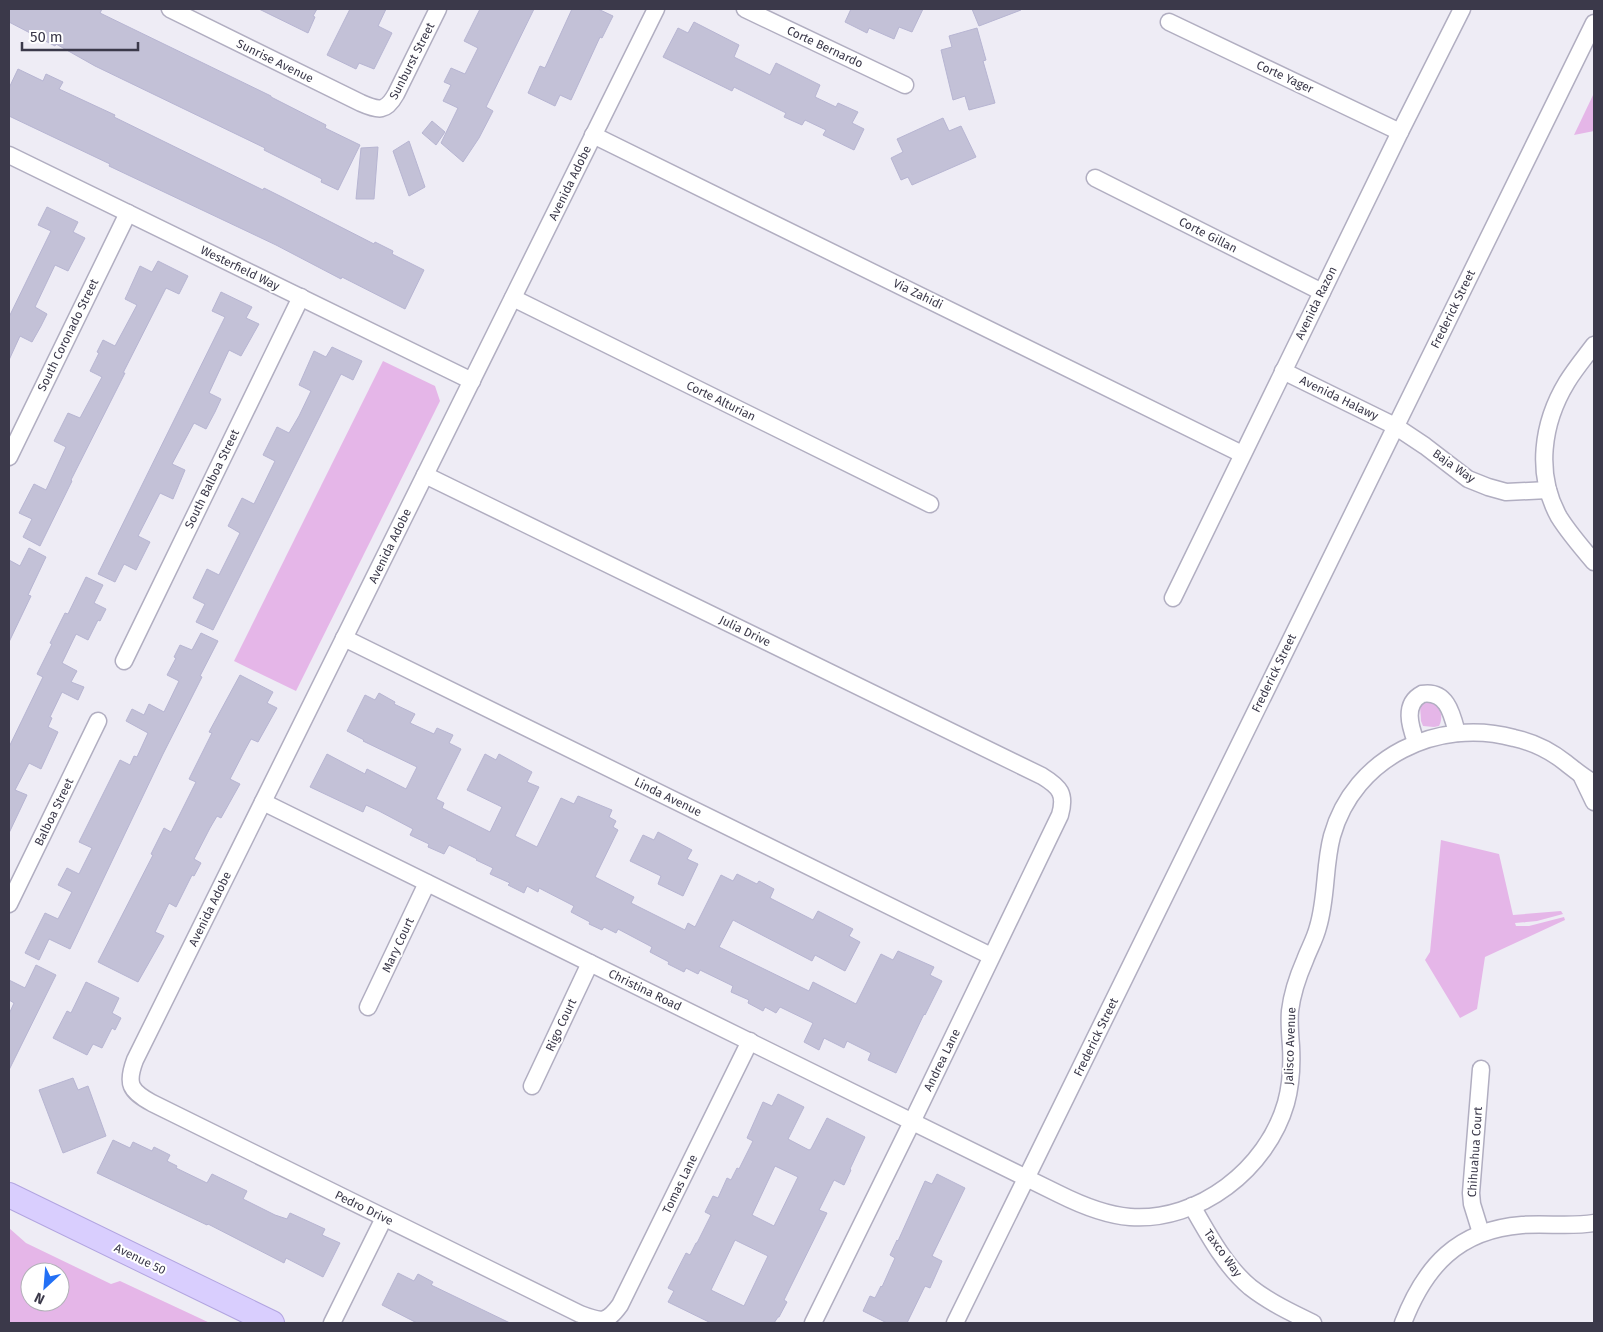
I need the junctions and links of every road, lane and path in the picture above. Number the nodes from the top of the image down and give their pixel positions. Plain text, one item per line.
1 (170, 9) edge
2 (438, 9) edge
3 (656, 9) edge
4 (744, 9) edge
5 (1462, 9) edge
6 (1169, 22) dead end
7 (1594, 23) edge
8 (905, 85) dead end
9 (382, 109) joint
10 (1400, 132) junction
11 (593, 135) junction
12 (9, 155) edge
13 (1094, 178) dead end
14 (128, 213) junction
15 (1322, 292) junction
16 (301, 298) junction
17 (513, 298) junction
18 (1594, 345) edge
19 (1283, 371) junction
20 (472, 381) junction
21 (1395, 426) junction
22 (1242, 454) junction
23 (9, 457) edge
24 (425, 475) junction
25 (1548, 490) junction
26 (930, 504) dead end
27 (1594, 562) edge
28 (1173, 598) dead end
29 (344, 638) junction
30 (124, 661) dead end
31 (98, 721) dead end
32 (1457, 733) junction
33 (1416, 742) junction
34 (1588, 780) edge
35 (1061, 793) joint
36 (263, 802) junction
37 (1594, 802) edge
38 (427, 883) junction
39 (9, 904) edge
40 (992, 956) junction
41 (590, 963) junction
42 (368, 1007) dead end
43 (750, 1041) junction
44 (1481, 1069) dead end
45 (131, 1084) joint
46 (532, 1086) dead end
47 (912, 1122) junction
48 (1026, 1178) junction
49 (9, 1195) edge
50 (1192, 1206) junction
51 (384, 1218) junction
52 (1594, 1222) edge
53 (1481, 1233) junction
54 (604, 1321) joint
55 (272, 1323) edge
56 (332, 1323) edge
57 (813, 1323) edge
58 (956, 1323) edge
59 (1313, 1323) edge
60 (1403, 1323) edge

1 - 9 street, Sunrise Avenue
2 - 9 street, Sunburst Street
3 - 11 street, Avenida Adobe
4 - 8 street, Corte Bernardo
5 - 10 street, Avenida Razon
6 - 10 street, Corte Yager
7 - 21 street, Frederick Street
10 - 15 street, Avenida Razon
11 - 17 street, Avenida Adobe
11 - 22 street, Via Zahidi
12 - 14 street, Westerfield Way
13 - 15 street, Corte Gillan
14 - 16 street, Westerfield Way
14 - 23 street, South Coronado Street
15 - 19 street, Avenida Razon
16 - 20 street, Westerfield Way
16 - 30 street, South Balboa Street
17 - 20 street, Avenida Adobe
17 - 26 street, Corte Alturian
18 - 25 street
19 - 21 street, Avenida Halawy
19 - 22 street, Avenida Razon
20 - 24 street, Avenida Adobe
21 - 25 street, Baja Way
21 - 48 street, Frederick Street
22 - 28 street, Avenida Razon
24 - 29 street, Avenida Adobe
24 - 35 street, Julia Drive
25 - 27 street
29 - 36 street, Avenida Adobe
29 - 40 street, Linda Avenue
31 - 39 street, Balboa Street
32 - 33 street, Jalisco Avenue
32 - 33 street
32 - 34 street, Jalisco Avenue
33 - 50 street, Jalisco Avenue
34 - 37 street, Jalisco Avenue
35 - 40 street, Andrea Lane
36 - 38 street, Christina Road
36 - 45 street, Avenida Adobe
38 - 41 street, Christina Road
38 - 42 street, Mary Court
40 - 47 street, Andrea Lane
41 - 43 street, Christina Road
41 - 46 street, Rigo Court
43 - 47 street, Christina Road
43 - 54 street, Tomas Lane
44 - 53 street, Chihuahua Court
45 - 51 street, Pedro Drive
47 - 48 street, Christina Road
47 - 57 street, Andrea Lane
48 - 50 street, Jalisco Avenue
48 - 58 street, Frederick Street
49 - 55 main road, Avenue 50
50 - 59 street, Taxco Way
51 - 54 street, Pedro Drive
51 - 56 street
52 - 53 street
53 - 60 street

